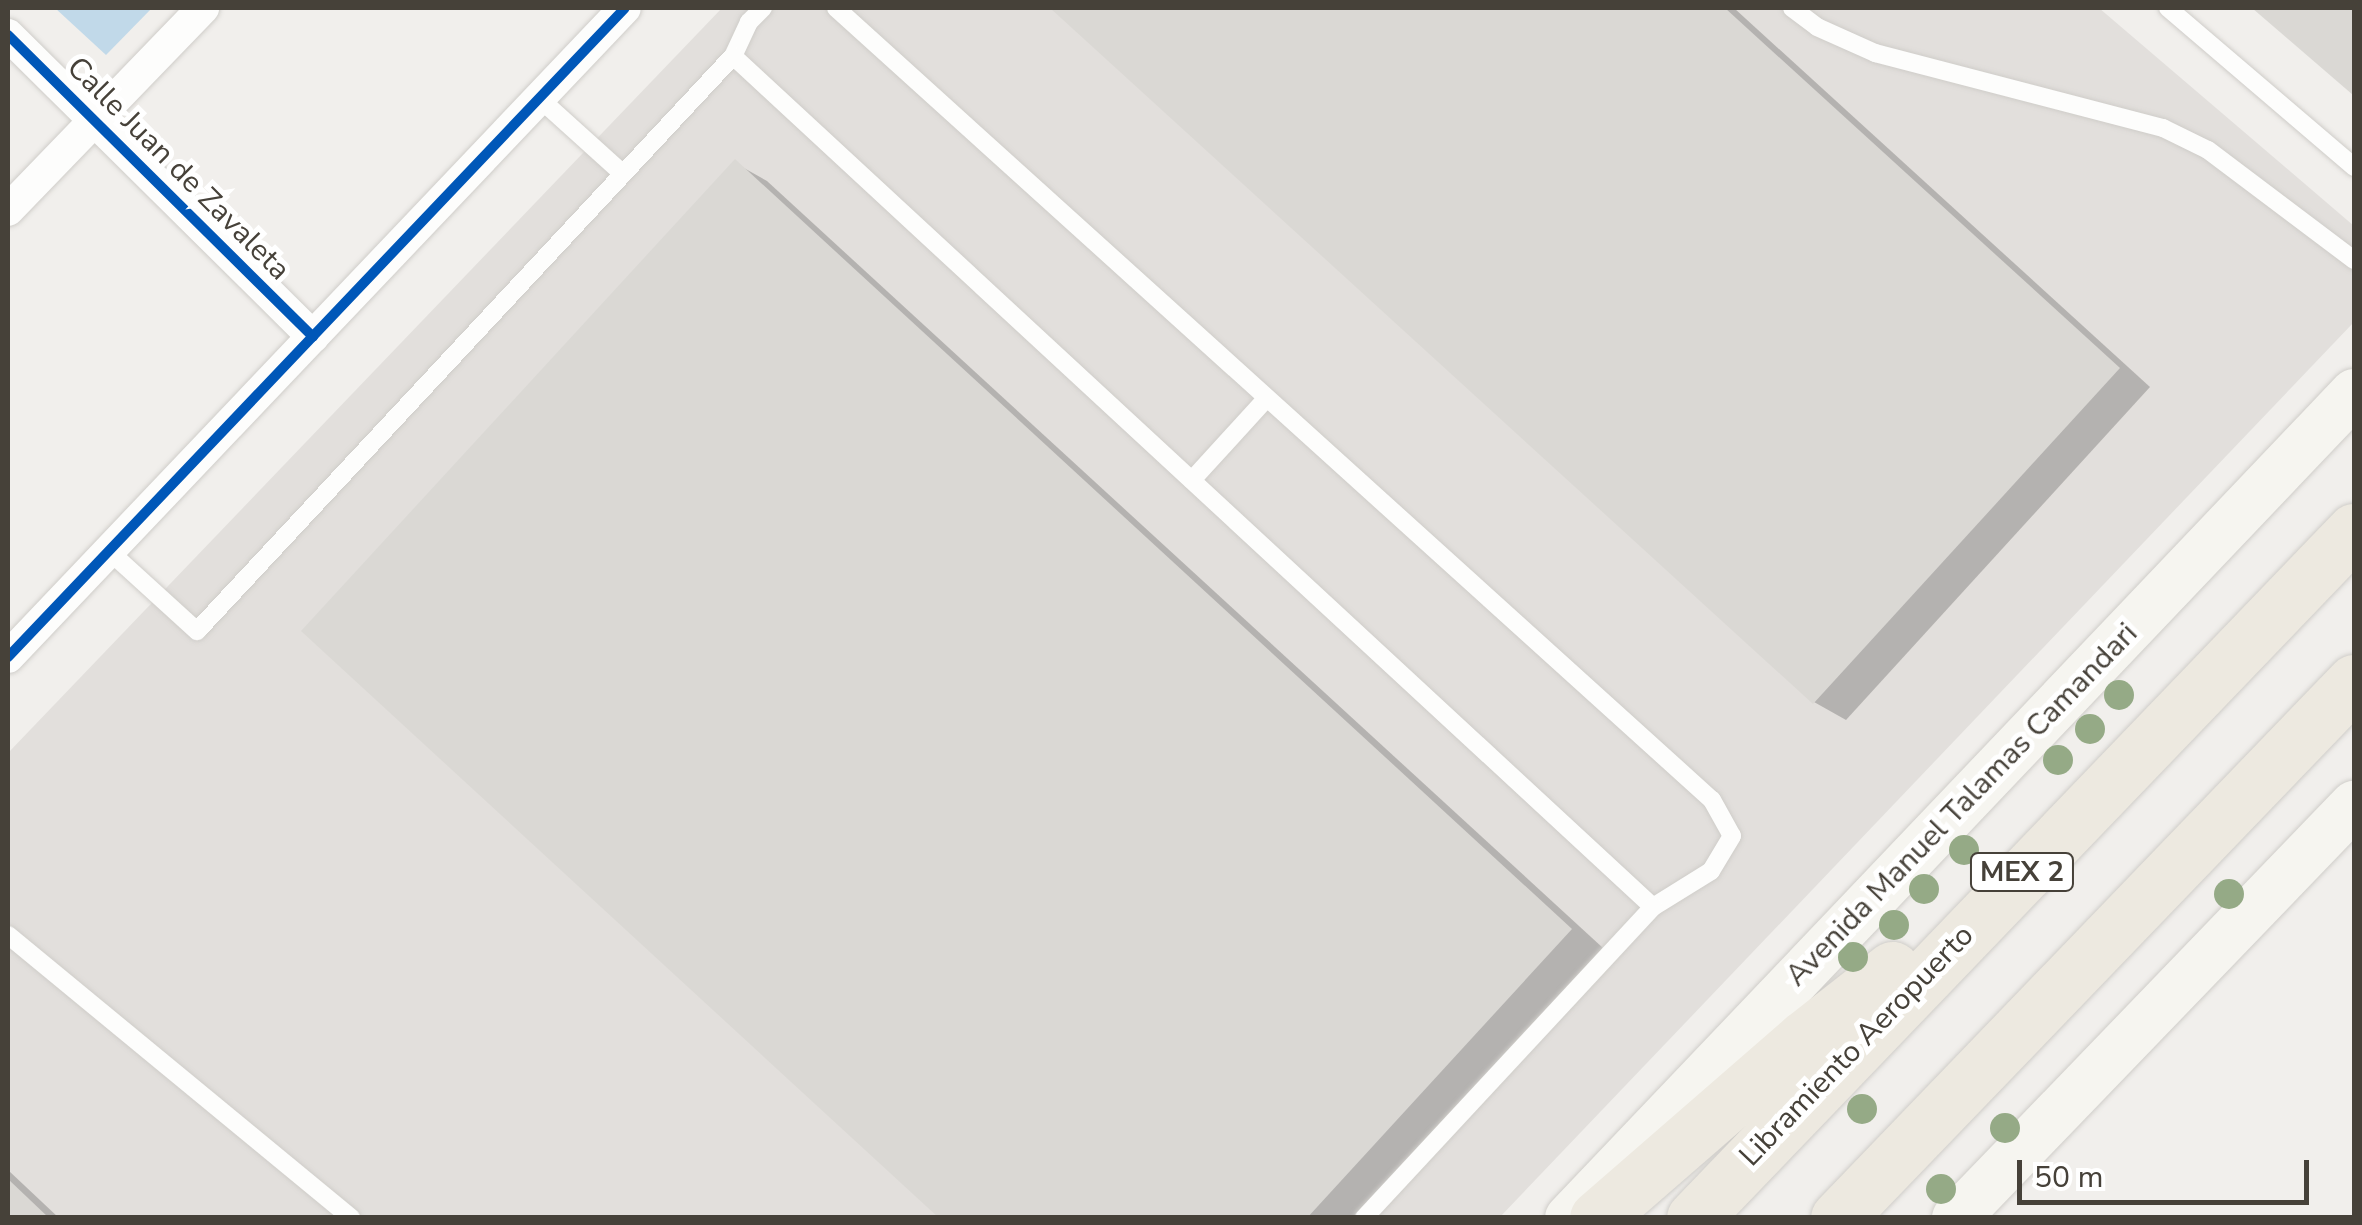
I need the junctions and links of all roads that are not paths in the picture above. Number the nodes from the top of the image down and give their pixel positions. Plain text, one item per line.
1 (204, 8) edge
2 (624, 8) edge
3 (764, 8) edge
4 (836, 8) edge
5 (1792, 8) edge
6 (2168, 8) edge
7 (8, 36) edge
8 (733, 56) junction
9 (539, 98) junction
10 (93, 122) junction
11 (2354, 166) edge
12 (623, 174) junction
13 (8, 210) edge
14 (2354, 260) edge
15 (313, 338) junction
16 (2354, 393) edge
17 (1268, 398) junction
18 (1192, 480) junction
19 (2354, 531) edge
20 (108, 551) junction
21 (8, 657) edge
22 (2354, 682) edge
23 (2354, 805) edge
24 (2002, 894) junction
25 (1653, 908) junction
26 (8, 935) edge
27 (1844, 1212) edge
28 (351, 1218) edge
29 (1364, 1218) edge
30 (1569, 1218) edge
31 (1597, 1218) edge
32 (1694, 1218) edge
33 (1956, 1218) edge

1 - 10 street
2 - 9 street
3 - 8 lane
4 - 17 lane
5 - 14 lane
6 - 11 lane
7 - 10 street, Calle Juan de Zavaleta
8 - 12 lane
8 - 18 lane
9 - 12 lane
9 - 15 street
10 - 13 street
10 - 15 street, Calle Juan de Zavaleta
12 - 20 lane
15 - 20 street
16 - 30 main road, Avenida Manuel Talamas Camandari
17 - 18 lane
17 - 25 lane
18 - 25 lane
19 - 24 highway, Libramiento Aeropuerto / MEX 2
20 - 21 street
22 - 27 highway
23 - 33 main road
24 - 31 highway
24 - 32 highway, Libramiento Aeropuerto / MEX 2
25 - 29 lane
26 - 28 lane

